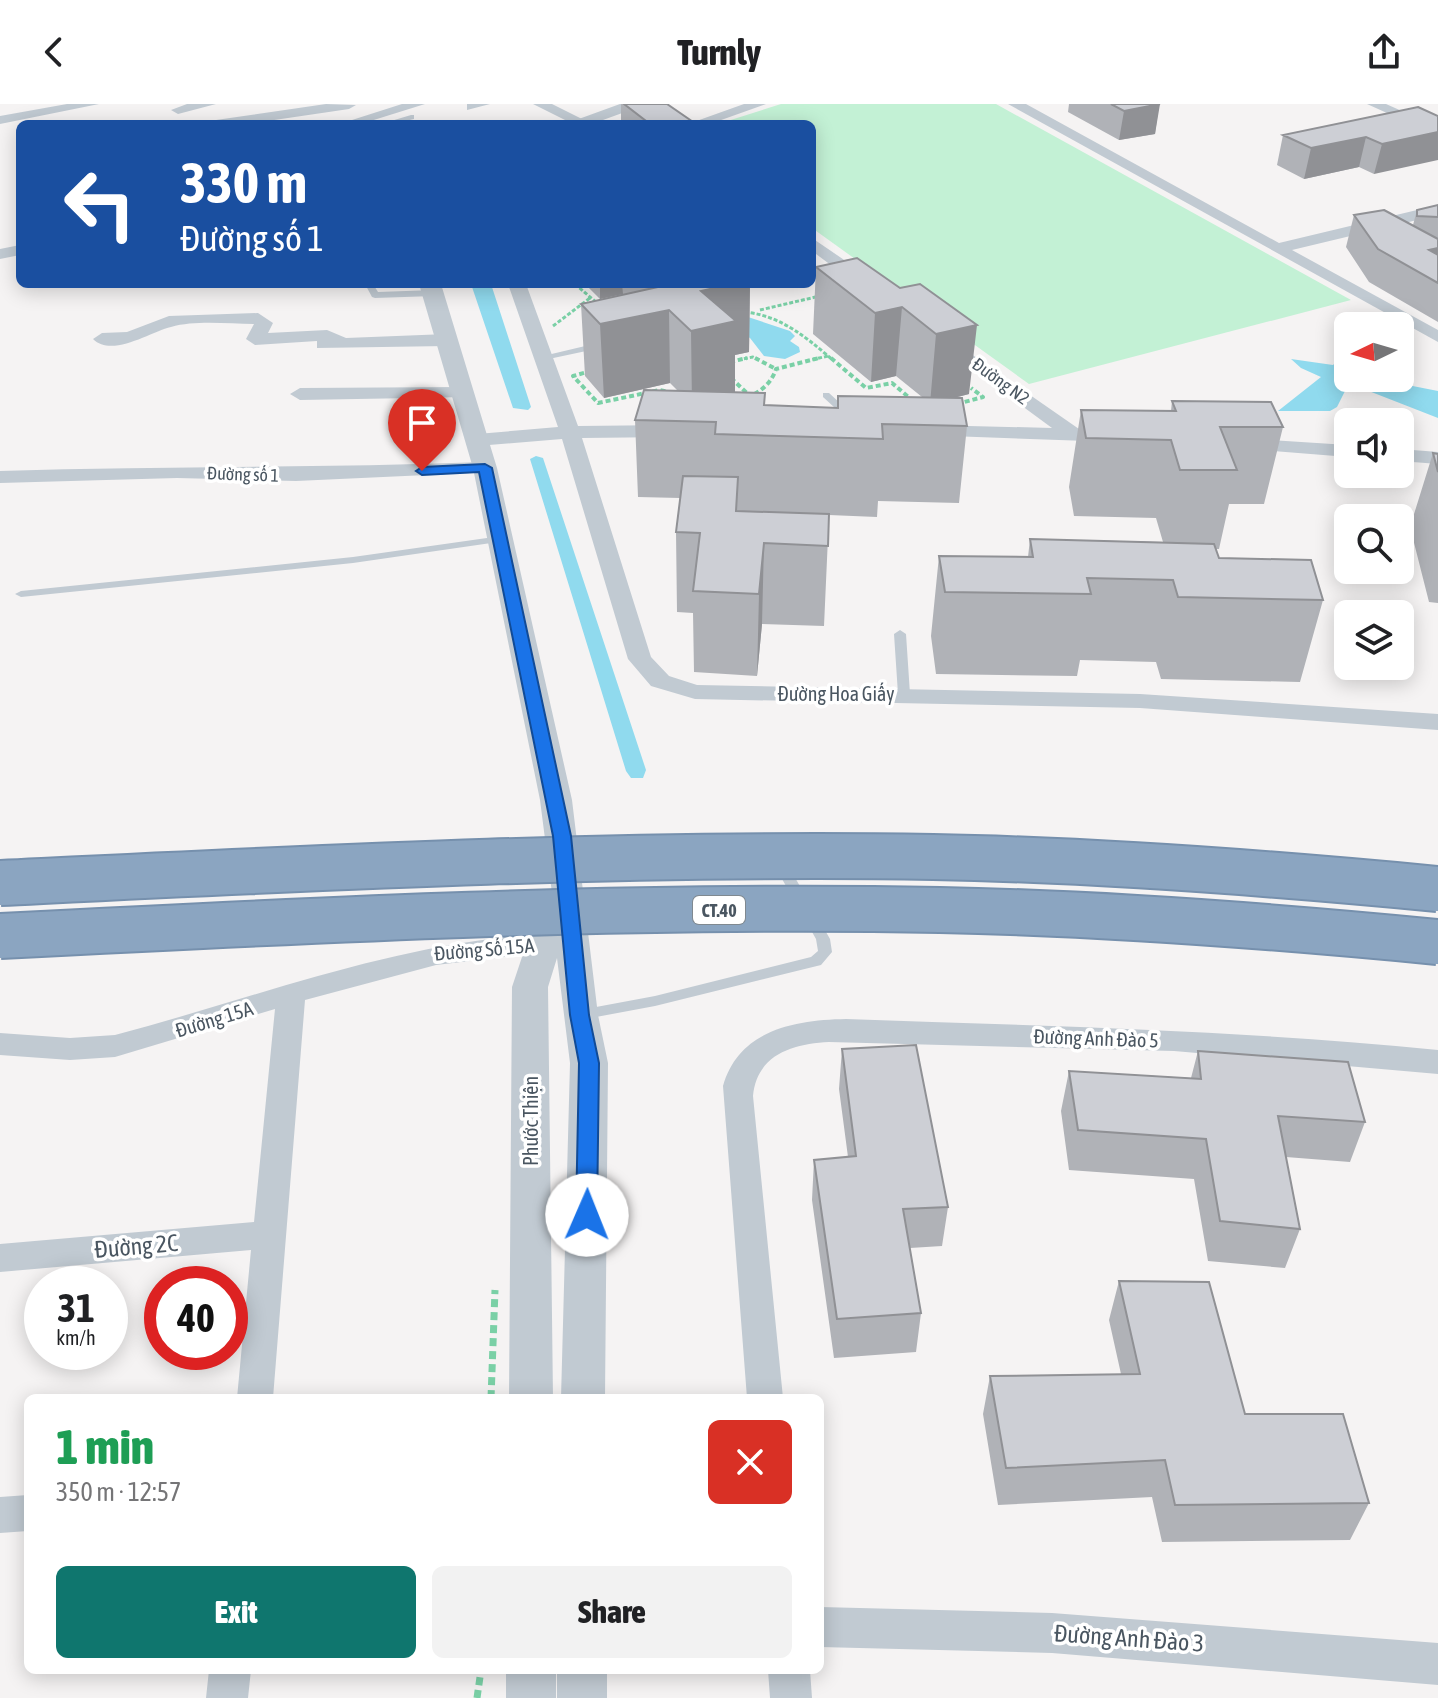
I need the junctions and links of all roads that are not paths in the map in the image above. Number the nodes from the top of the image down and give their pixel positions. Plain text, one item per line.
1 (92, 104) edge
2 (209, 104) edge
3 (349, 104) edge
4 (540, 104) edge
5 (759, 104) edge
6 (1015, 104) edge
7 (1374, 104) edge
8 (627, 105) edge
9 (74, 106) edge
10 (178, 110) dead end
11 (414, 111) edge
12 (24, 120) edge
13 (243, 120) edge
14 (370, 120) edge
15 (394, 120) edge
16 (572, 120) edge
17 (586, 120) edge
18 (708, 120) edge
19 (1438, 132) edge
20 (1438, 210) edge
21 (816, 246) edge
22 (1277, 248) junction
23 (371, 288) edge
24 (432, 288) edge
25 (518, 288) edge
26 (887, 298) edge
27 (925, 326) edge
28 (604, 337) edge
29 (1438, 337) edge
30 (102, 339) dead end
31 (447, 340) junction
32 (617, 341) edge
33 (344, 344) junction
34 (314, 345) dead end
35 (540, 349) junction
36 (463, 393) junction
37 (300, 394) dead end
38 (826, 395) dead end
39 (860, 426) joint
40 (835, 430) edge
41 (570, 431) junction
42 (696, 431) edge
43 (913, 431) edge
44 (1073, 434) junction
45 (1133, 437) edge
46 (477, 440) junction
47 (1224, 442) edge
48 (1334, 450) edge
49 (1414, 456) edge
50 (1438, 458) edge
51 (485, 468) junction
52 (0, 477) edge
53 (501, 539) junction
54 (21, 594) dead end
55 (900, 634) dead end
56 (904, 694) junction
57 (1438, 722) edge
58 (769, 843) dead end
59 (0, 883) edge
60 (1438, 889) edge
61 (570, 901) junction
62 (0, 936) edge
63 (1438, 942) edge
64 (546, 944) junction
65 (422, 955) joint
66 (291, 995) junction
67 (580, 1015) junction
68 (0, 1044) edge
69 (1438, 1062) edge
70 (272, 1234) junction
71 (0, 1258) edge
72 (255, 1394) edge
73 (531, 1394) edge
74 (583, 1394) edge
75 (765, 1394) edge
76 (24, 1513) edge
77 (0, 1515) edge
78 (824, 1627) edge
79 (1438, 1664) edge
80 (230, 1674) edge
81 (531, 1674) edge
82 (582, 1674) edge
83 (789, 1674) edge
84 (227, 1698) edge
85 (531, 1698) edge
86 (582, 1698) edge
87 (791, 1698) edge

1 - 9 street
2 - 10 street
3 - 13 street
4 - 16 street
5 - 18 street
6 - 22 street
7 - 19 street
8 - 17 street
9 - 12 street
11 - 14 street
11 - 15 lane
20 - 22 street
21 - 26 street
22 - 29 street
23 - 24 lane
24 - 31 street
25 - 35 street, Đường Hoa Giấy
27 - 44 street, Đường N2
28 - 35 lane
30 - 33 street
31 - 33 street
31 - 36 street
32 - 35 lane
33 - 34 street
35 - 41 street, Đường Hoa Giấy
36 - 37 street
36 - 46 street
38 - 39 lane
39 - 40 street
41 - 42 street
41 - 46 street
41 - 56 street, Đường Hoa Giấy
43 - 44 street
44 - 45 street
46 - 51 street
47 - 48 street
49 - 50 street
51 - 52 street, Đường số 1
51 - 53 street
53 - 54 lane
53 - 61 street
55 - 56 lane
56 - 57 street, Đường Hoa Giấy
58 - 67 lane
59 - 60 highway, bridge
61 - 64 street, Phước Thiện
61 - 67 street
62 - 63 highway, CT.40, bridge
64 - 65 street, Đường Số 15A
64 - 73 street, Phước Thiện
65 - 66 street, Đường 15A
66 - 68 street, Đường 15A
66 - 70 street
67 - 74 street
69 - 75 street, Đường Anh Đào 5
70 - 71 street, Đường 2C
70 - 72 street
76 - 77 street
78 - 79 street, Đường Anh Đào 3
80 - 84 street
81 - 85 street
82 - 86 street
83 - 87 street

